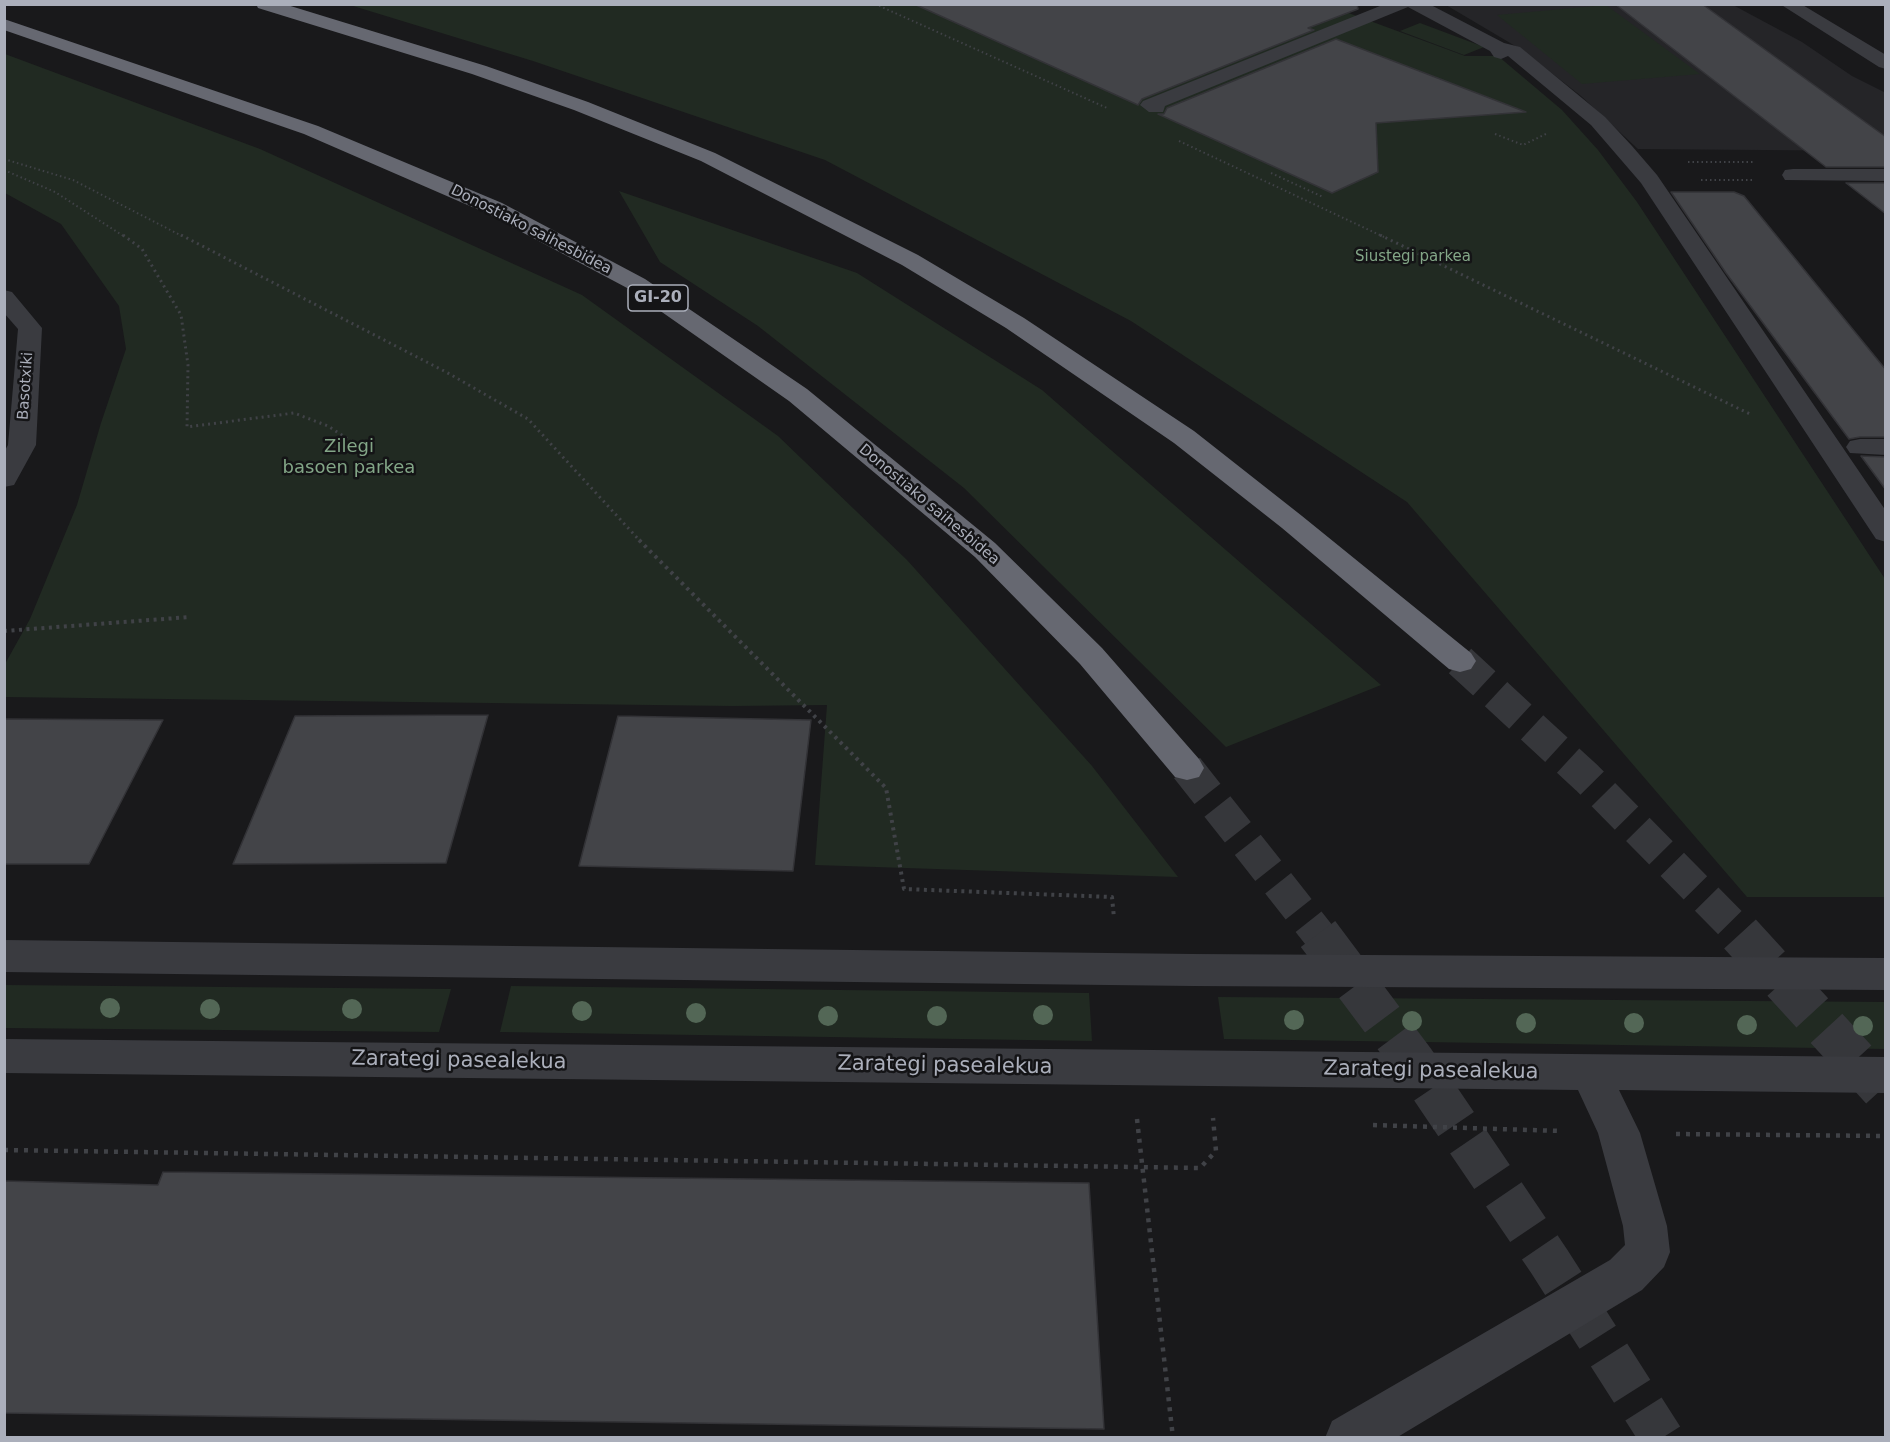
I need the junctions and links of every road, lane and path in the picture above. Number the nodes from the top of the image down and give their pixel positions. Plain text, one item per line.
1 (264, 4) edge
2 (875, 4) edge
3 (1402, 4) edge
4 (1414, 4) edge
5 (1788, 4) edge
6 (4, 24) edge
7 (1886, 63) edge
8 (1156, 108) dead end
9 (1117, 112) dead end
10 (1551, 131) dead end
11 (1495, 134) dead end
12 (1171, 138) dead end
13 (4, 159) edge
14 (1680, 162) dead end
15 (1762, 162) dead end
16 (4, 170) edge
17 (1271, 173) dead end
18 (1793, 175) dead end
19 (1886, 175) edge
20 (1694, 180) dead end
21 (1754, 180) dead end
22 (1323, 197) dead end
23 (4, 297) edge
24 (354, 443) dead end
25 (1824, 443) junction
26 (4, 479) edge
27 (1886, 533) edge
28 (190, 617) dead end
29 (4, 631) edge
30 (1460, 661) tunnel mouth
31 (1186, 768) tunnel mouth
32 (4, 956) edge
33 (1120, 969) junction
34 (1886, 974) edge
35 (4, 1056) edge
36 (1131, 1068) junction
37 (1591, 1073) junction
38 (1886, 1075) edge
39 (1137, 1118) junction
40 (1148, 1118) dead end
41 (1202, 1119) dead end
42 (1225, 1120) dead end
43 (1368, 1125) dead end
44 (1619, 1133) junction
45 (1886, 1136) edge
46 (1173, 1437) edge
47 (1349, 1437) edge

1 - 30 highway
2 - 9 path
3 - 8 street
4 - 25 street
5 - 7 street
6 - 31 highway, Donostiako saihesbidea / GI-20
10 - 11 path
12 - 25 path
13 - 33 path
14 - 15 path
16 - 24 path
17 - 22 path
18 - 19 street
20 - 21 path
23 - 26 street, Basotxiki
25 - 27 street
28 - 29 path
32 - 33 street
33 - 34 street
35 - 36 street, Zarategi pasealekua
36 - 37 street, Zarategi pasealekua
36 - 39 path
37 - 38 street, Zarategi pasealekua
37 - 44 street
39 - 40 path
39 - 46 path
41 - 42 path
43 - 44 path
44 - 45 path
44 - 47 street

